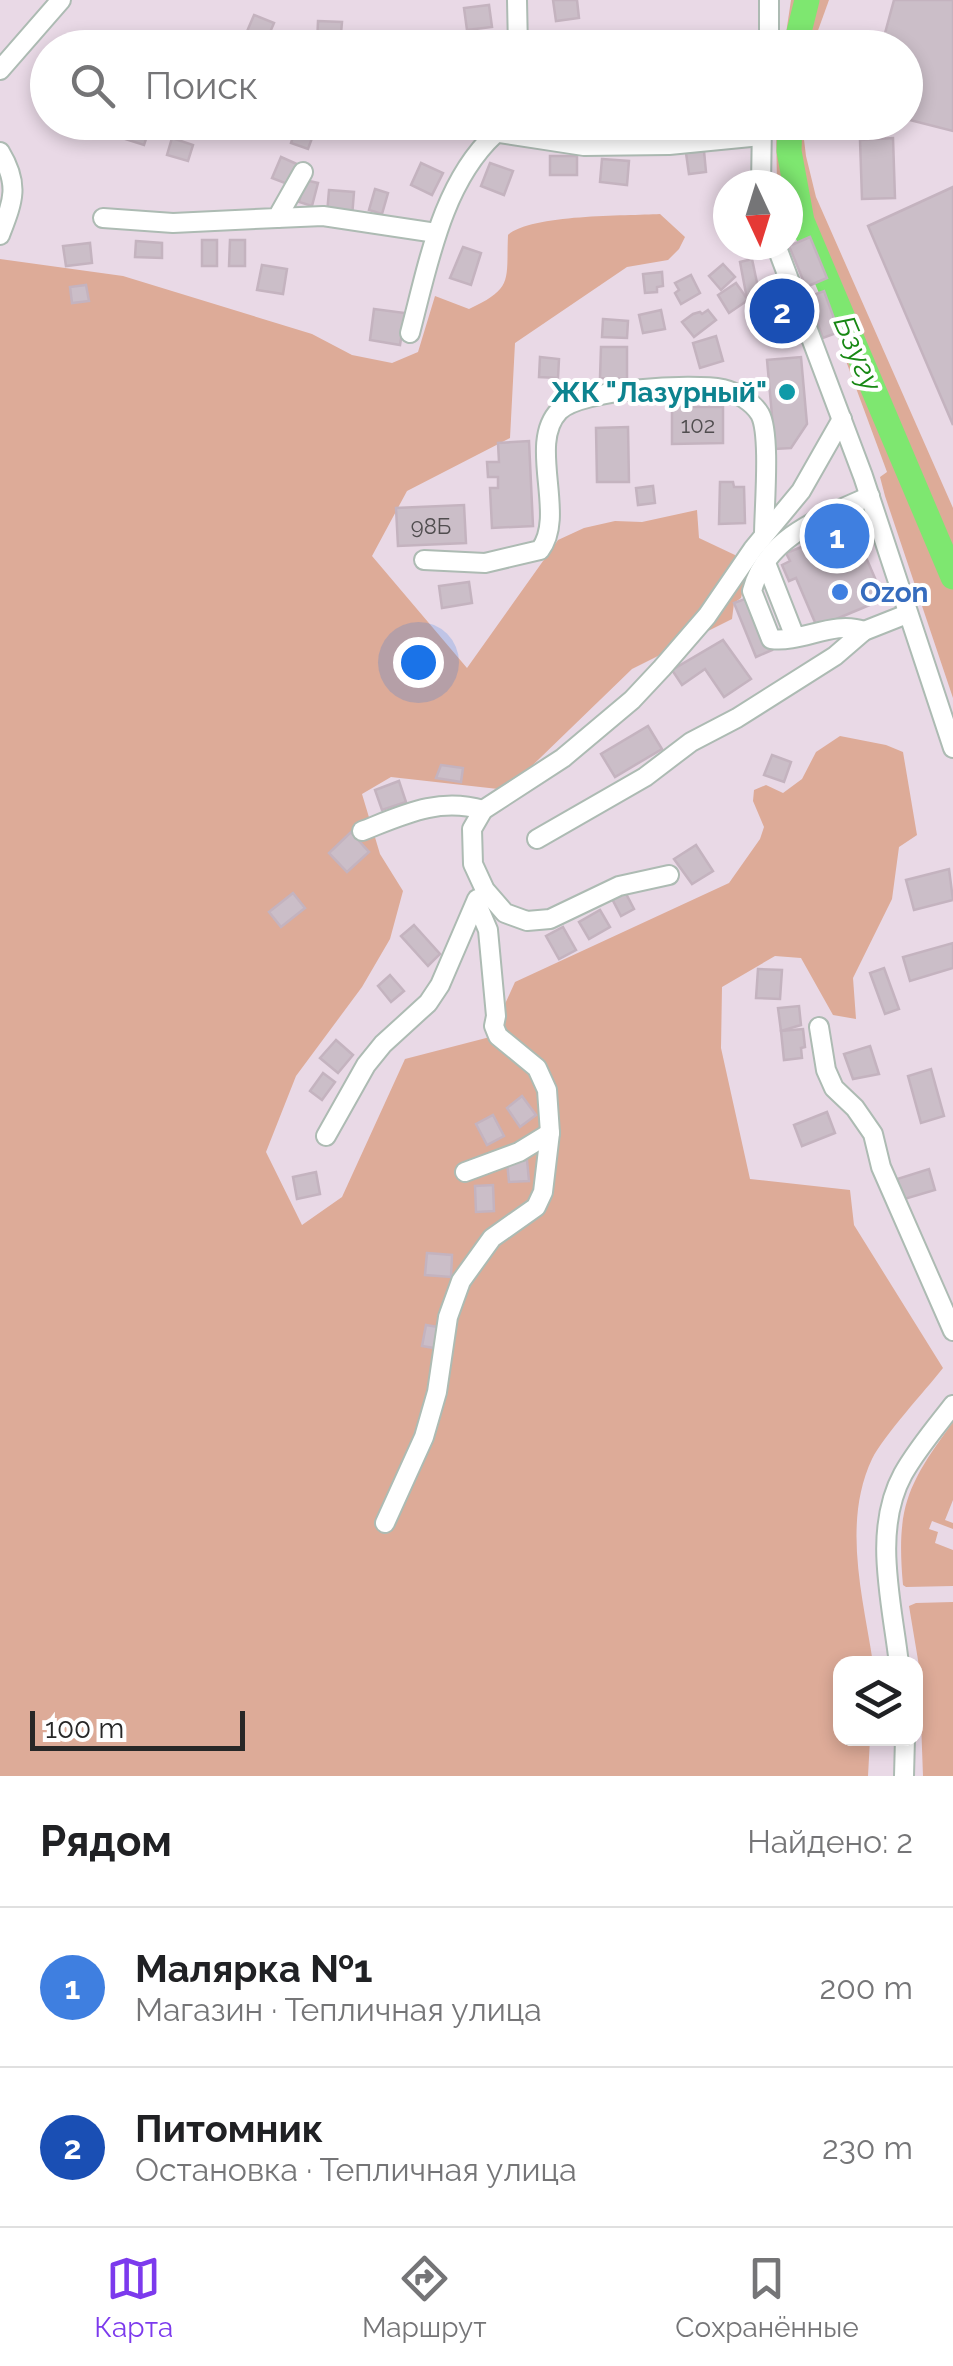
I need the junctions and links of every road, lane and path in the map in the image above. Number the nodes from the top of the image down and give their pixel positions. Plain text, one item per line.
1 (61, 0) edge
2 (517, 0) edge
3 (769, 0) edge
4 (35, 30) edge
5 (518, 30) edge
6 (769, 30) edge
7 (30, 36) edge
8 (0, 70) edge
9 (489, 140) edge
10 (560, 140) edge
11 (679, 140) edge
12 (761, 140) edge
13 (0, 152) edge
14 (761, 170) edge
15 (303, 172) dead end
16 (103, 218) dead end
17 (277, 218) junction
18 (436, 233) junction
19 (0, 235) edge
20 (782, 260) edge
21 (410, 333) dead end
22 (842, 419) junction
23 (870, 496) junction
24 (764, 535) junction
25 (424, 560) dead end
26 (907, 614) junction
27 (864, 631) junction
28 (953, 748) edge
29 (482, 810) junction
30 (362, 831) dead end
31 (537, 839) dead end
32 (669, 876) dead end
33 (480, 879) junction
34 (477, 904) junction
35 (820, 1026) dead end
36 (550, 1133) junction
37 (326, 1136) dead end
38 (466, 1172) dead end
39 (953, 1331) edge
40 (953, 1405) edge
41 (385, 1523) dead end
42 (898, 1656) edge
43 (904, 1746) edge
44 (904, 1776) edge

1 - 4 street
2 - 5 street
3 - 6 street
7 - 8 street
9 - 18 street
10 - 11 street
12 - 14 street
13 - 19 street
15 - 17 street
16 - 17 street
17 - 18 street
18 - 21 street
20 - 22 street
22 - 23 street
22 - 24 street
23 - 26 street
23 - 27 street
24 - 25 street
24 - 29 street
26 - 27 street
26 - 28 street
27 - 31 street
29 - 30 street
29 - 33 street
32 - 33 street
33 - 34 street
34 - 36 street
34 - 37 street
35 - 39 street
36 - 38 street
36 - 41 street
40 - 42 street
43 - 44 street

